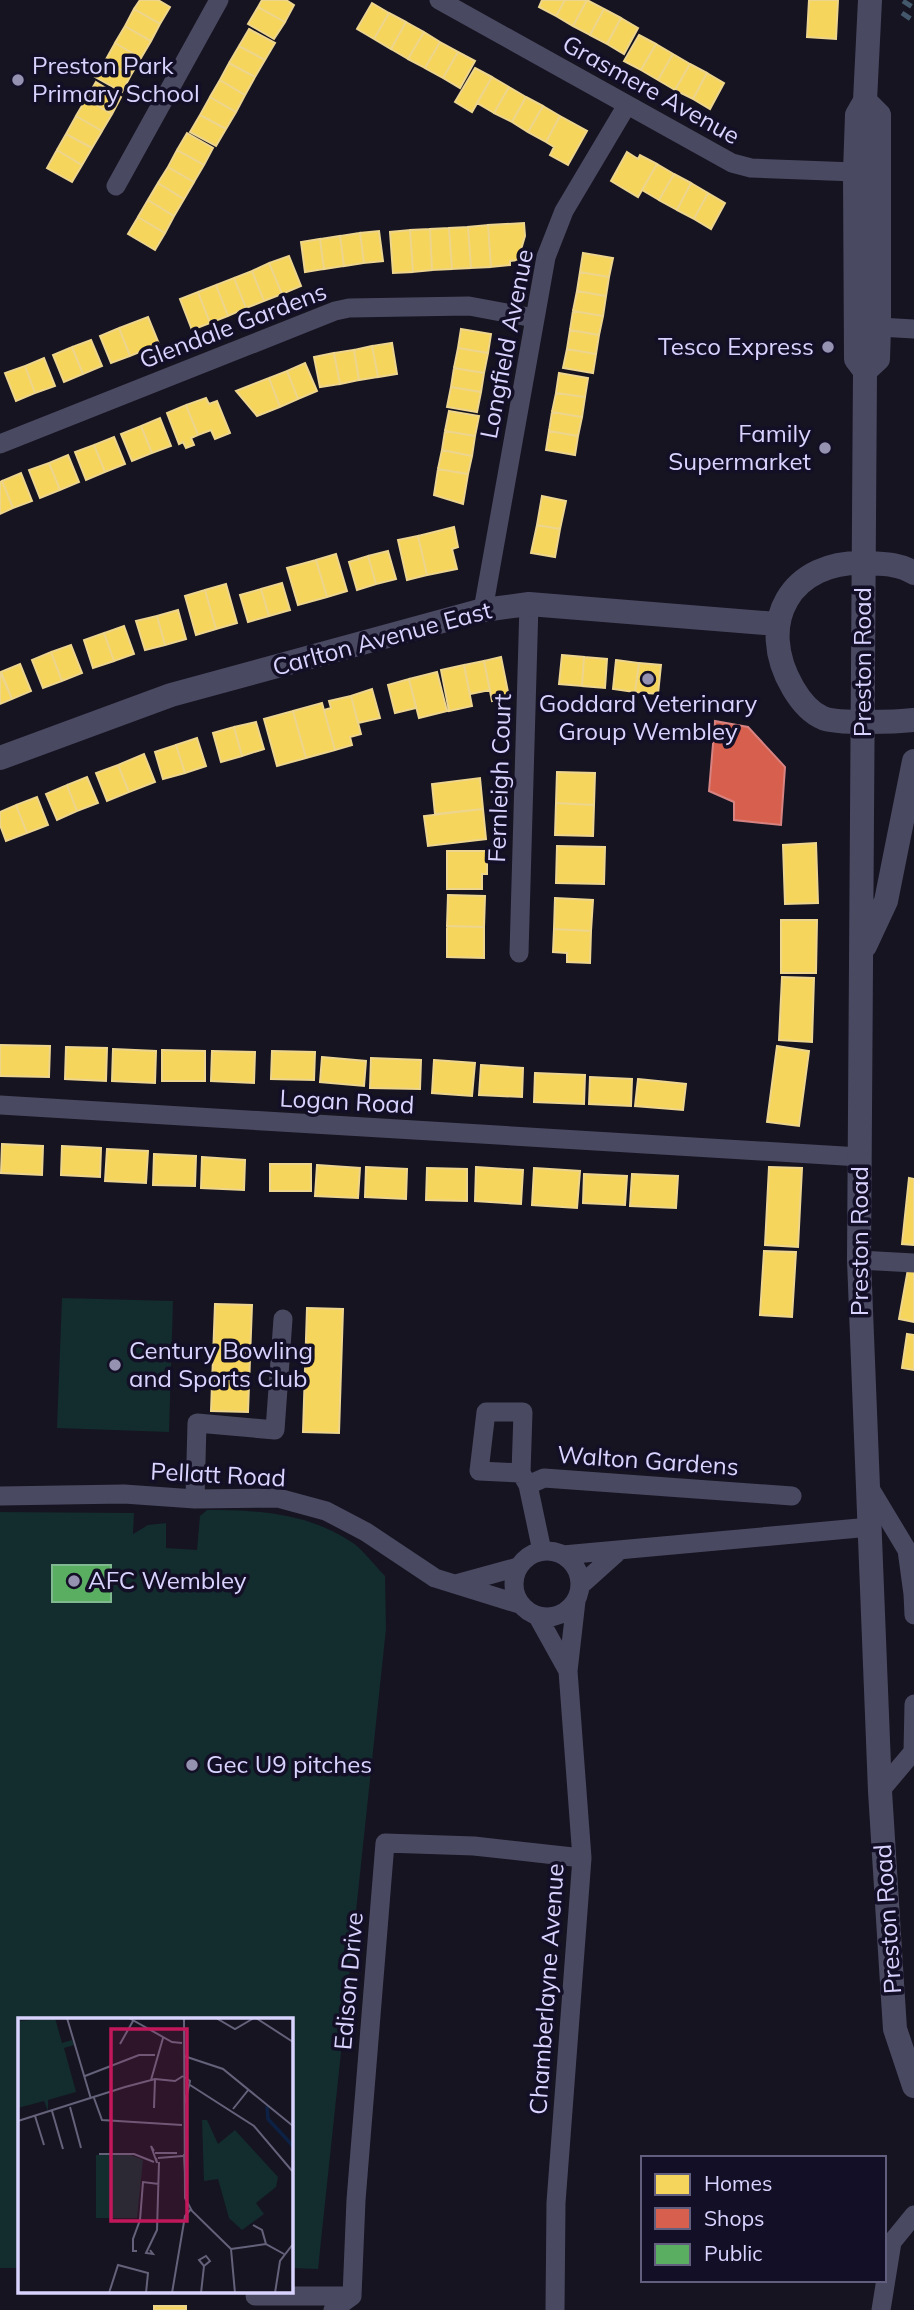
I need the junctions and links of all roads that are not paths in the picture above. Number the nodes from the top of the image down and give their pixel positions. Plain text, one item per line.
1 (219, 0) edge
2 (439, 0) edge
3 (870, 0) edge
4 (865, 101) junction
5 (627, 105) junction
6 (855, 173) junction
7 (116, 186) dead end
8 (534, 318) junction
9 (879, 327) junction
10 (914, 329) edge
11 (865, 371) junction
12 (0, 444) edge
13 (862, 562) junction
14 (914, 573) edge
15 (529, 604) junction
16 (483, 610) junction
17 (777, 624) junction
18 (914, 720) edge
19 (864, 721) junction
20 (0, 758) edge
21 (914, 761) edge
22 (519, 953) dead end
23 (862, 953) junction
24 (0, 1105) edge
25 (860, 1157) junction
26 (859, 1260) junction
27 (914, 1263) edge
28 (283, 1319) dead end
29 (868, 1486) junction
30 (0, 1496) edge
31 (792, 1496) dead end
32 (195, 1499) junction
33 (870, 1527) junction
34 (620, 1550) junction
35 (542, 1551) junction
36 (563, 1555) junction
37 (518, 1567) junction
38 (455, 1585) junction
39 (579, 1593) junction
40 (519, 1604) junction
41 (914, 1615) edge
42 (538, 1617) junction
43 (568, 1671) junction
44 (914, 1704) edge
45 (880, 1791) junction
46 (582, 1858) junction
47 (914, 2086) edge
48 (914, 2215) edge
49 (886, 2279) edge
50 (886, 2282) edge
51 (255, 2296) dead end
52 (352, 2296) junction
53 (333, 2310) edge
54 (555, 2310) edge
55 (881, 2310) edge

1 - 7 street
2 - 5 street, Grasmere Avenue
3 - 4 street, Preston Road
4 - 6 street, Preston Road
4 - 9 street, Preston Road
5 - 6 street, Grasmere Avenue
5 - 8 street, Longfield Avenue
6 - 11 street, Preston Road
8 - 12 street, Glendale Gardens
8 - 16 street, Longfield Avenue
9 - 10 street
9 - 11 street, Preston Road
11 - 13 street, Preston Road
13 - 14 street
13 - 17 street
13 - 19 street, Preston Road
15 - 16 street, Carlton Avenue East
15 - 17 street, Carlton Avenue East
15 - 22 street, Fernleigh Court
16 - 20 street, Carlton Avenue East
17 - 19 street
18 - 19 street
19 - 23 street, Preston Road
21 - 23 street, Preston Road
23 - 25 street, Preston Road
24 - 25 street, Logan Road
25 - 26 street, Preston Road
26 - 27 street
26 - 29 street, Preston Road
28 - 32 street
29 - 33 street, Preston Road
29 - 41 street, Preston Road
30 - 32 street, Pellatt Road
31 - 35 street, Walton Gardens
32 - 38 street, Pellatt Road
33 - 34 street
33 - 45 street, Preston Road
34 - 36 street
34 - 39 street
35 - 36 street
35 - 37 street
36 - 39 street
37 - 38 street
37 - 40 street
38 - 40 street, Pellatt Road
39 - 42 street
39 - 43 street, Chamberlayne Avenue
40 - 42 street, Pellatt Road
42 - 43 street, Chamberlayne Avenue
43 - 46 street, Chamberlayne Avenue
44 - 45 street
45 - 47 street, Preston Road
46 - 52 street, Edison Drive
46 - 54 street, Chamberlayne Avenue
48 - 49 street
50 - 55 street
51 - 52 street
52 - 53 street

